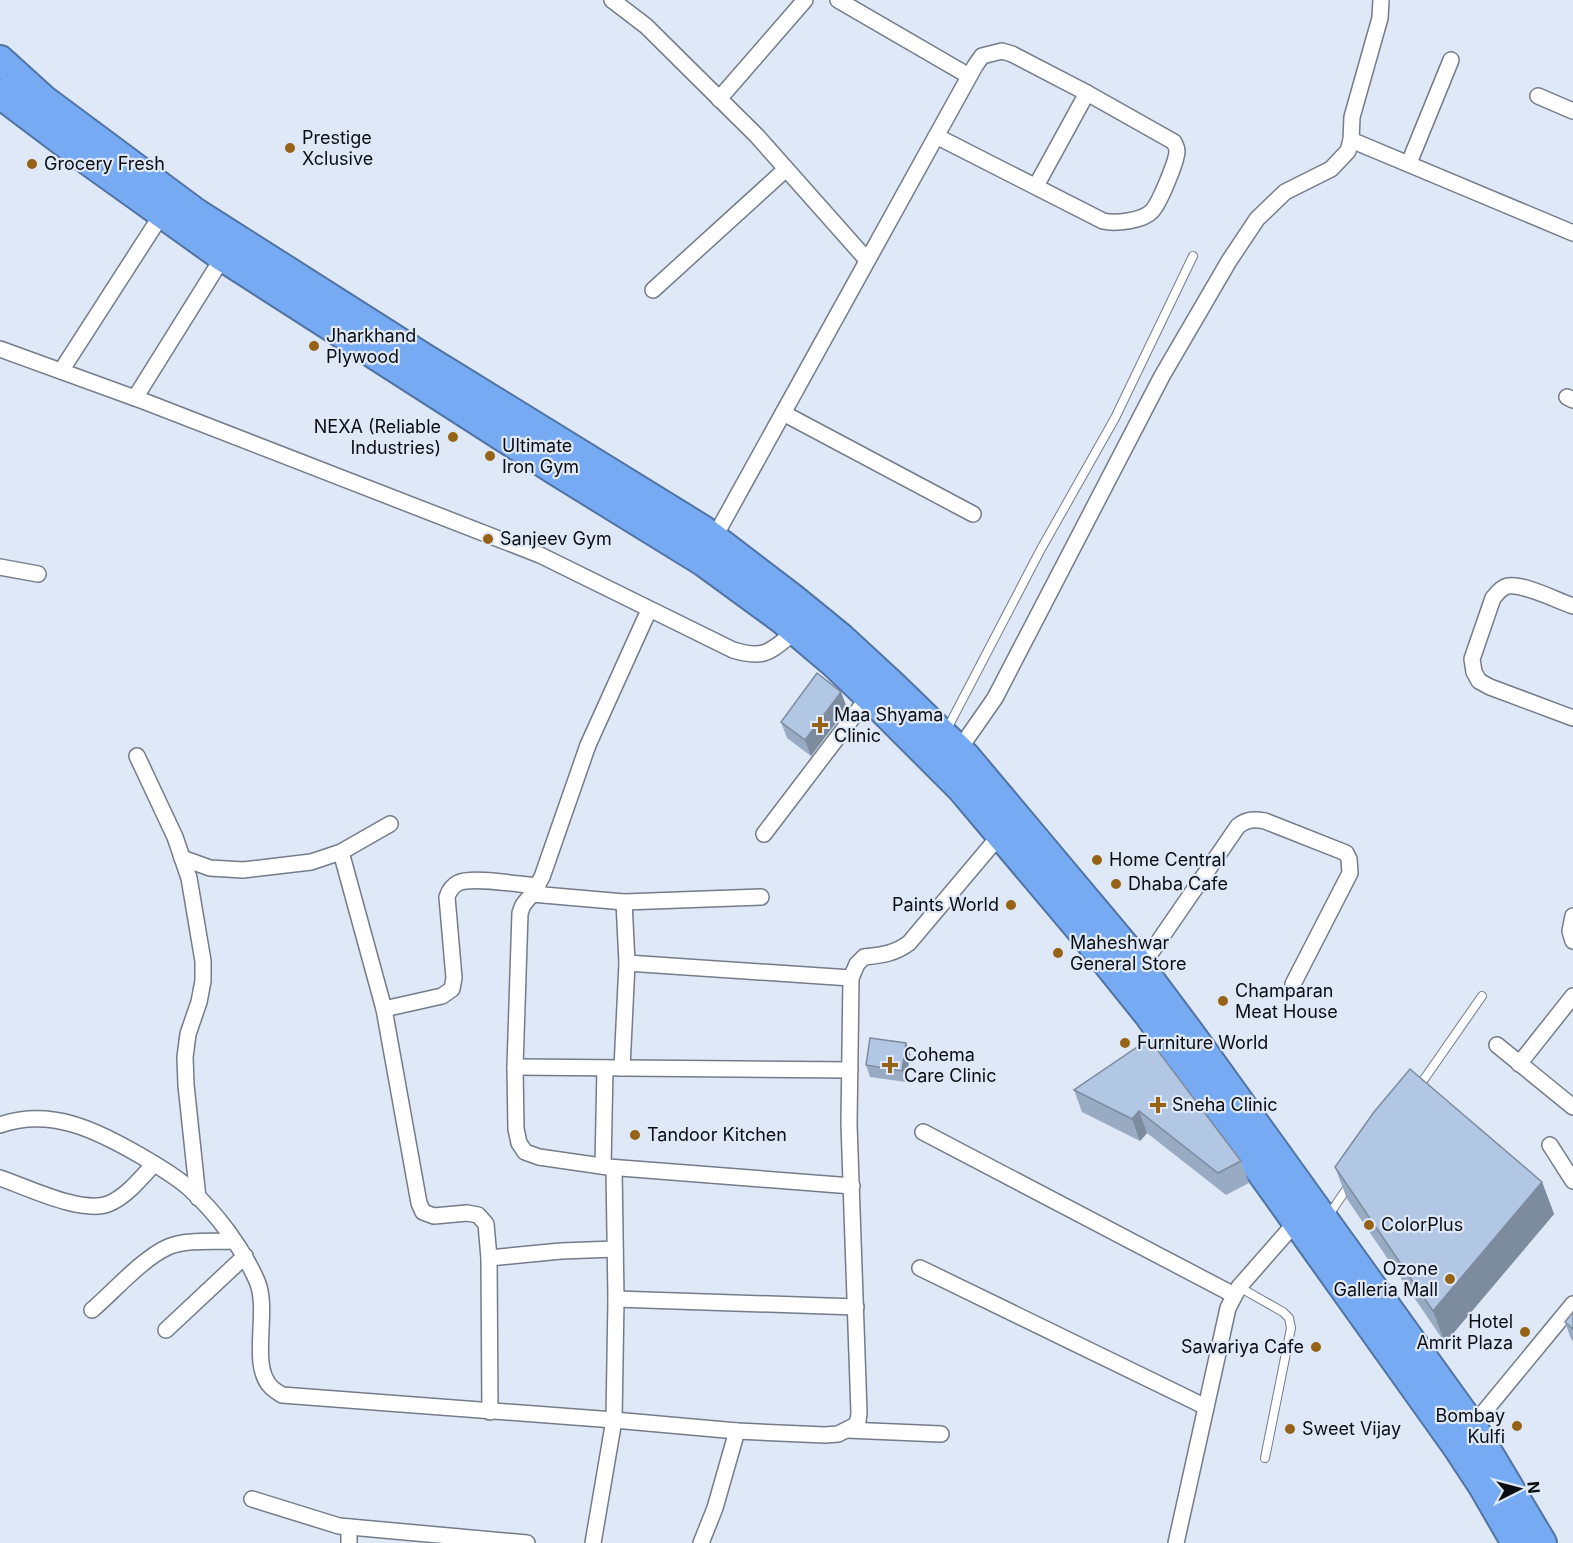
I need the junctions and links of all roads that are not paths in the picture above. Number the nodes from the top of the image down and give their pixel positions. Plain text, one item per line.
1 (612, 0) edge
2 (805, 0) edge
3 (838, 0) edge
4 (1381, 0) edge
5 (0, 60) edge
6 (1451, 60) dead end
7 (969, 76) junction
8 (1087, 93) junction
9 (0, 94) edge
10 (1538, 96) dead end
11 (719, 99) junction
12 (1573, 111) edge
13 (936, 136) junction
14 (1351, 140) junction
15 (1409, 163) junction
16 (786, 169) junction
17 (1036, 186) junction
18 (162, 214) junction
19 (1573, 233) edge
20 (1193, 256) dead end
21 (223, 257) junction
22 (867, 260) junction
23 (654, 290) dead end
24 (0, 349) edge
25 (62, 371) junction
26 (135, 398) junction
27 (783, 413) junction
28 (973, 514) dead end
29 (714, 538) junction
30 (0, 567) edge
31 (38, 574) dead end
32 (1573, 606) edge
33 (649, 610) junction
34 (796, 631) junction
35 (869, 696) junction
36 (1573, 718) edge
37 (948, 752) junction
38 (137, 756) dead end
39 (390, 824) dead end
40 (764, 834) dead end
41 (1000, 834) junction
42 (341, 852) junction
43 (182, 858) junction
44 (535, 890) junction
45 (761, 897) dead end
46 (624, 902) junction
47 (1573, 915) edge
48 (1573, 942) edge
49 (627, 963) junction
50 (1141, 967) junction
51 (851, 978) junction
52 (1293, 984) dead end
53 (1482, 996) dead end
54 (1573, 996) edge
55 (384, 1009) junction
56 (1497, 1045) dead end
57 (1519, 1064) junction
58 (515, 1067) junction
59 (605, 1068) junction
60 (622, 1068) junction
61 (850, 1070) junction
62 (1414, 1094) edge
63 (1573, 1107) edge
64 (0, 1125) edge
65 (923, 1132) dead end
66 (1550, 1145) dead end
67 (154, 1164) junction
68 (608, 1167) junction
69 (1359, 1172) edge
70 (0, 1178) edge
71 (1573, 1181) edge
72 (852, 1186) junction
73 (198, 1198) junction
74 (1311, 1221) junction
75 (234, 1241) junction
76 (615, 1249) junction
77 (245, 1256) junction
78 (489, 1258) junction
79 (920, 1268) dead end
80 (1236, 1291) junction
81 (616, 1299) junction
82 (1573, 1304) edge
83 (856, 1306) junction
84 (92, 1310) dead end
85 (166, 1330) dead end
86 (1206, 1407) junction
87 (490, 1412) junction
88 (614, 1420) junction
89 (847, 1430) junction
90 (738, 1431) junction
91 (941, 1434) dead end
92 (1464, 1436) junction
93 (1265, 1458) dead end
94 (252, 1499) dead end
95 (349, 1527) junction
96 (348, 1543) edge
97 (527, 1543) edge
98 (593, 1543) edge
99 (701, 1543) edge
100 (1176, 1543) edge
101 (1516, 1543) edge
102 (1542, 1543) edge

1 - 11 street
2 - 11 street
3 - 7 street
4 - 14 street
5 - 29 highway
6 - 15 street
7 - 8 street
7 - 13 street
8 - 17 street
8 - 17 street
9 - 18 highway
10 - 12 street
11 - 16 street
13 - 17 street
13 - 22 street
14 - 15 street
14 - 37 street
15 - 19 street
16 - 22 street
16 - 23 street
18 - 21 highway
18 - 25 street
20 - 37 lane
21 - 26 street
21 - 34 highway
22 - 27 street
24 - 25 street
25 - 26 street
26 - 33 street
27 - 28 street
27 - 29 street
29 - 37 highway
30 - 31 street
32 - 36 street
33 - 34 street
33 - 44 street
34 - 35 highway
35 - 37 highway
35 - 40 street
37 - 41 highway
37 - 50 highway
38 - 43 street
39 - 42 street
41 - 51 street
41 - 74 highway
42 - 43 street
42 - 55 street
43 - 73 street
44 - 46 street
44 - 55 street
44 - 58 street
45 - 46 street
46 - 49 street
47 - 48 street
49 - 51 street
49 - 60 street
50 - 52 street
50 - 74 highway
51 - 61 street
53 - 62 lane
54 - 57 street
55 - 78 street
56 - 57 street
57 - 63 street
58 - 59 street
58 - 68 street
59 - 60 street
59 - 68 street
60 - 61 street
61 - 72 street
64 - 67 street
65 - 80 street
66 - 71 street
67 - 70 street
67 - 73 street
68 - 72 street
68 - 76 street
69 - 74 lane
72 - 83 street
73 - 75 street
74 - 80 street
74 - 92 highway
75 - 77 street
75 - 84 street
76 - 78 street
76 - 81 street
77 - 85 street
77 - 87 street
78 - 87 street
79 - 86 street
80 - 86 street
80 - 93 lane
81 - 83 street
81 - 88 street
82 - 92 street
83 - 89 street
86 - 100 street
87 - 88 street
88 - 90 street
88 - 98 street
89 - 90 street
89 - 91 street
90 - 99 street
92 - 101 highway
92 - 102 highway
94 - 95 street
95 - 96 street
95 - 97 street

